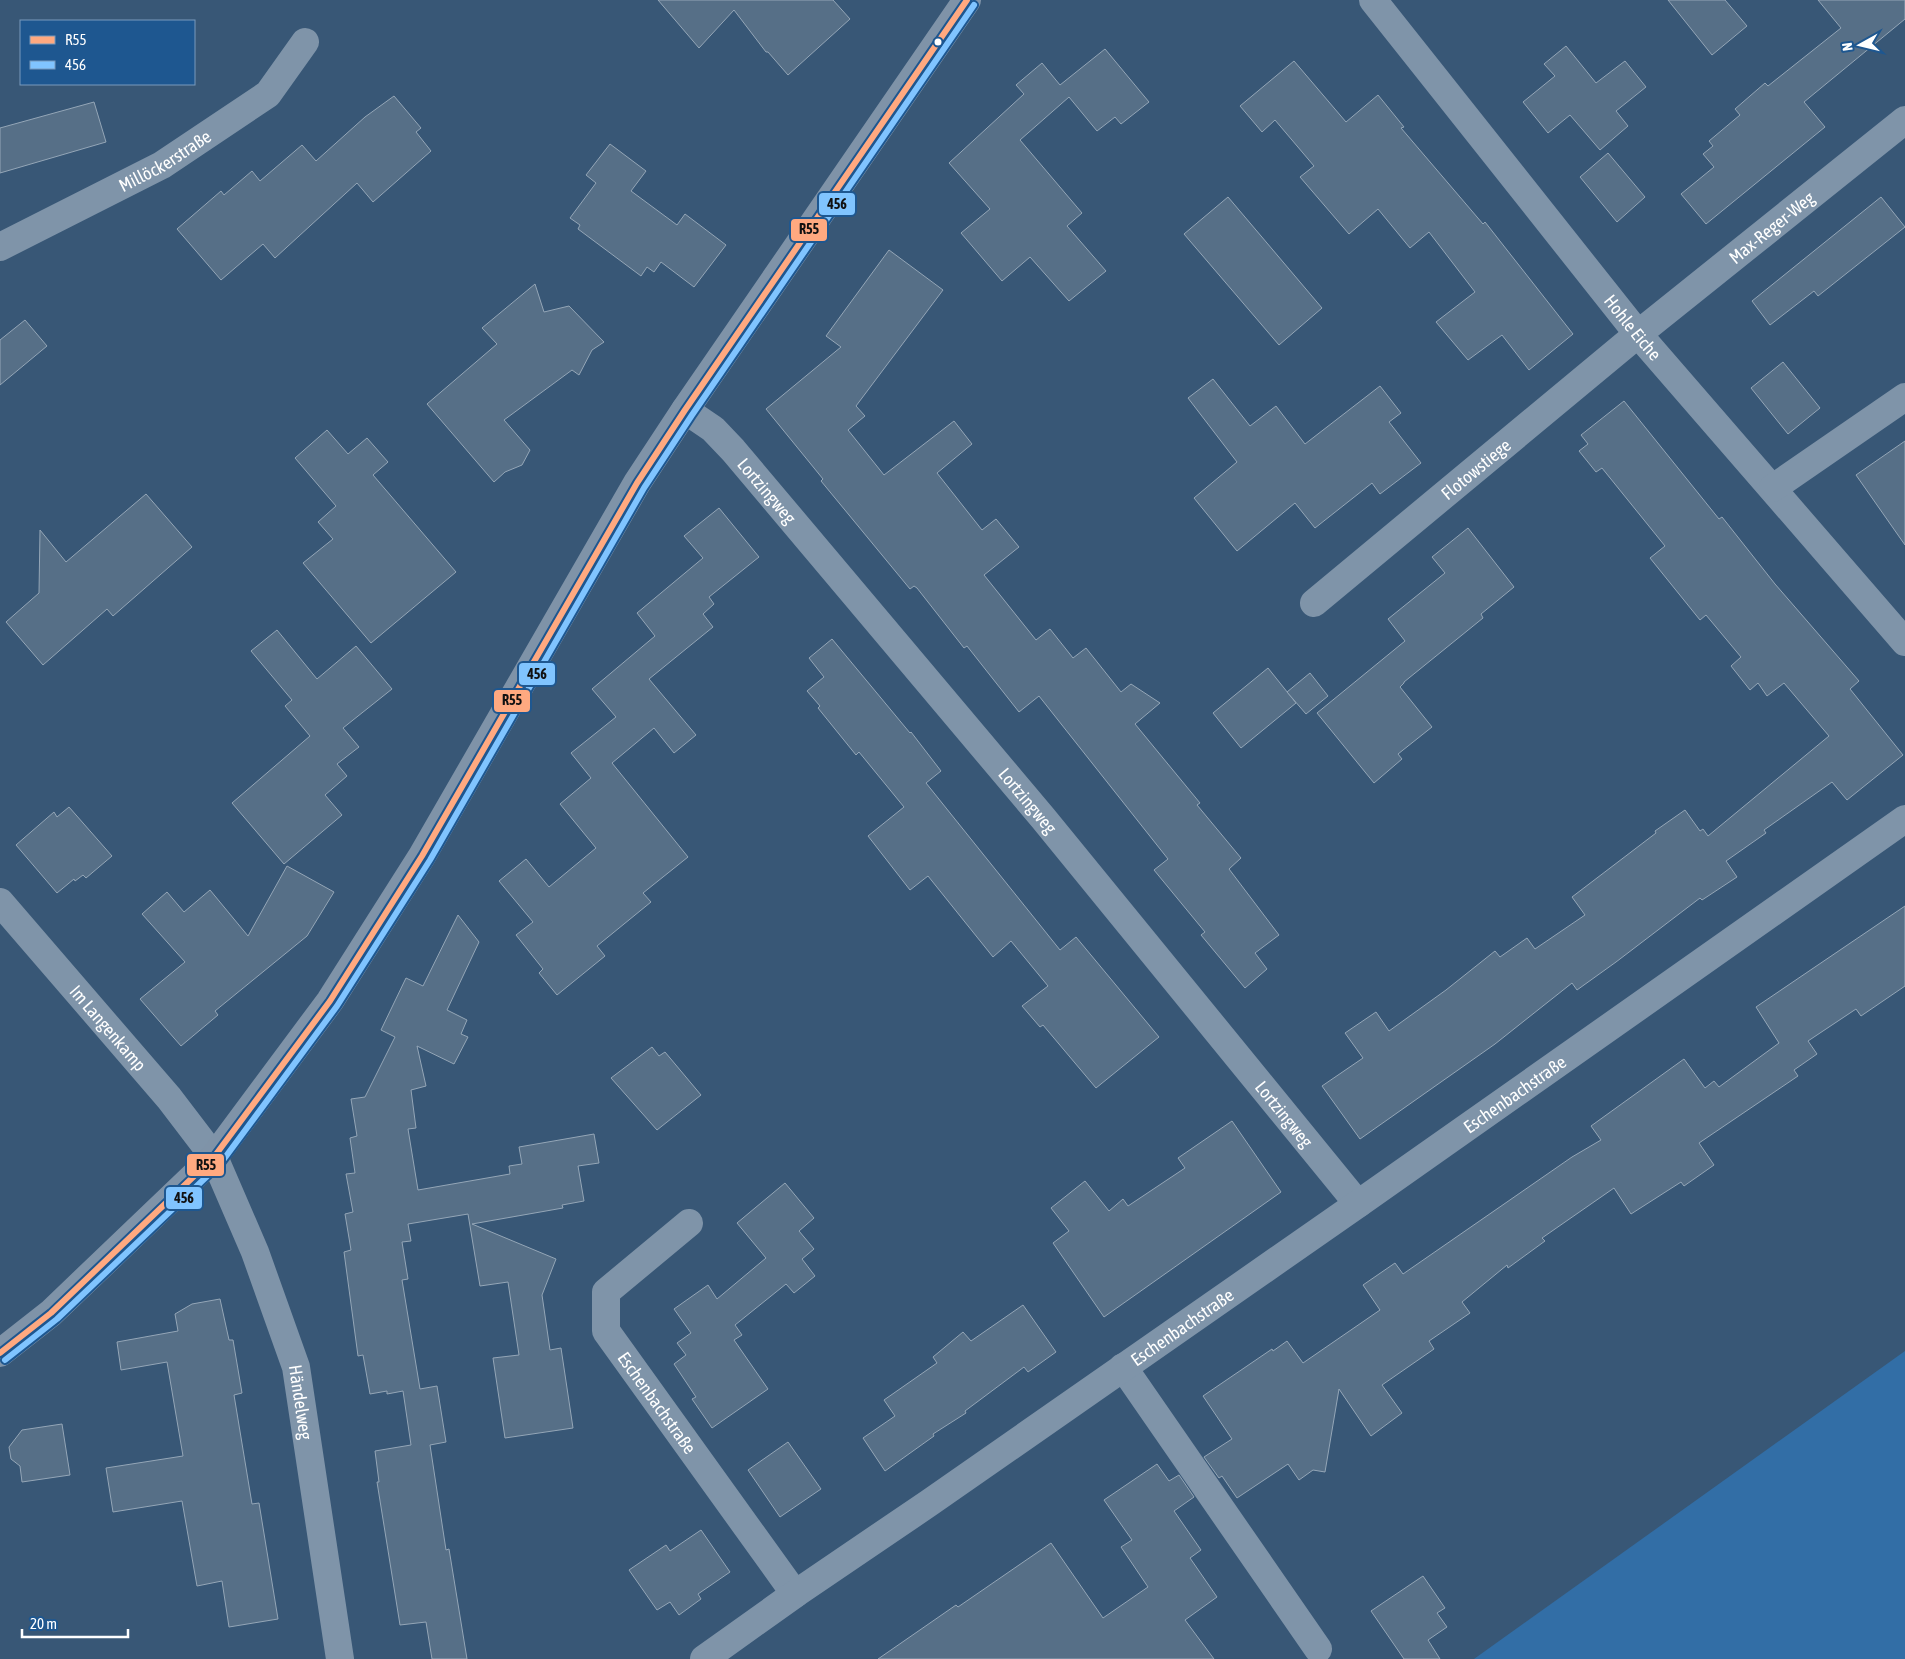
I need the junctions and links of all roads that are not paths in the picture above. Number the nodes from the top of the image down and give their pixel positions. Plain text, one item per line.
1 (967, 0) edge
2 (1373, 0) edge
3 (305, 42) dead end
4 (1905, 120) edge
5 (0, 247) edge
6 (1638, 334) junction
7 (1905, 398) edge
8 (685, 410) junction
9 (1773, 488) junction
10 (1314, 603) dead end
11 (1905, 642) edge
12 (1905, 819) edge
13 (0, 902) edge
14 (214, 1157) junction
15 (1358, 1204) junction
16 (689, 1223) dead end
17 (0, 1353) edge
18 (1123, 1367) junction
19 (795, 1594) junction
20 (1318, 1649) dead end
21 (340, 1659) edge
22 (704, 1659) edge

1 - 8 main road
2 - 6 street, Hohle Eiche
3 - 5 street, Millöckerstraße
4 - 6 street, Max-Reger-Weg
6 - 9 street, Hohle Eiche
6 - 10 street, Flotowstiege
7 - 9 street
8 - 14 main road
8 - 15 street, Lortzingweg
9 - 11 street, Hohle Eiche
12 - 15 street, Eschenbachstraße
13 - 14 street, Im Langenkamp
14 - 17 main road
14 - 21 street, Händelweg
15 - 18 street, Eschenbachstraße
16 - 19 street, Eschenbachstraße
18 - 19 street, Eschenbachstraße
18 - 20 street, Eschenbachstraße
19 - 22 street, Eschenbachstraße

